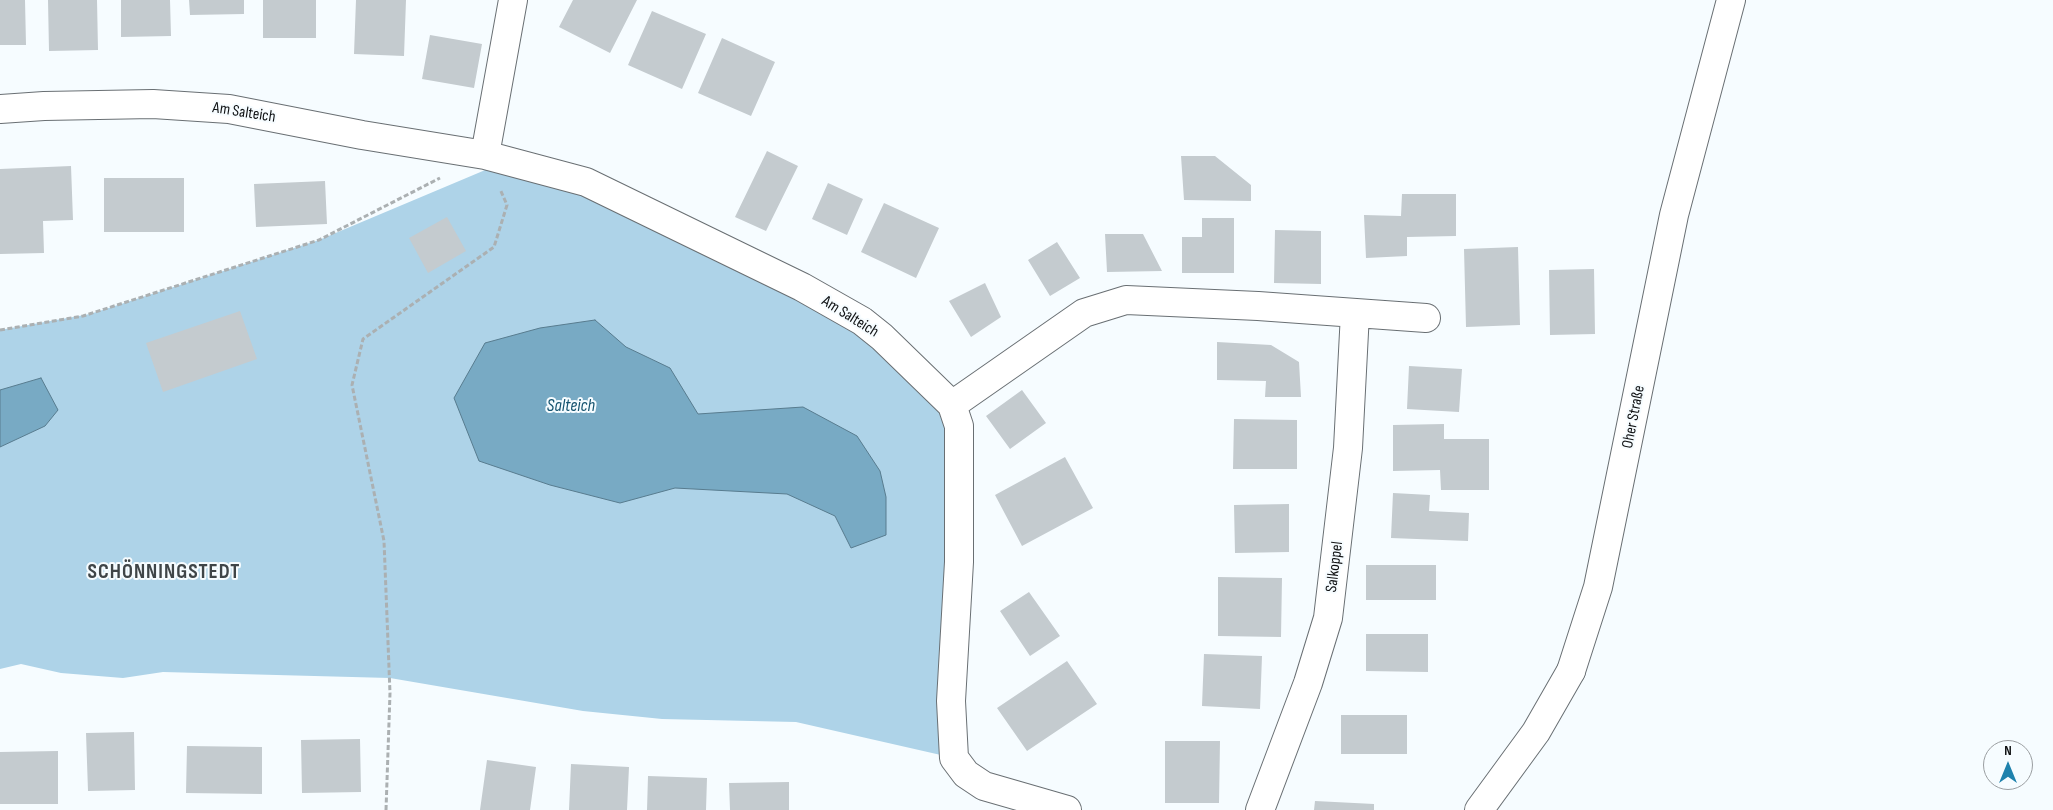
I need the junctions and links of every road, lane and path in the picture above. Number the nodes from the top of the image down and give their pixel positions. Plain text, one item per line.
1 (513, 0) edge
2 (1731, 0) edge
3 (0, 109) edge
4 (485, 155) junction
5 (441, 177) dead end
6 (1355, 313) junction
7 (1426, 318) dead end
8 (0, 330) edge
9 (952, 405) junction
10 (386, 810) edge
11 (1067, 810) edge
12 (1260, 810) edge
13 (1479, 810) edge

1 - 4 street
2 - 13 street, Oher Straße
3 - 4 street, Am Salteich
4 - 9 street, Am Salteich
4 - 10 path
5 - 8 path
6 - 7 street
6 - 9 street
6 - 12 street, Salkoppel
9 - 11 street, Am Salteich

